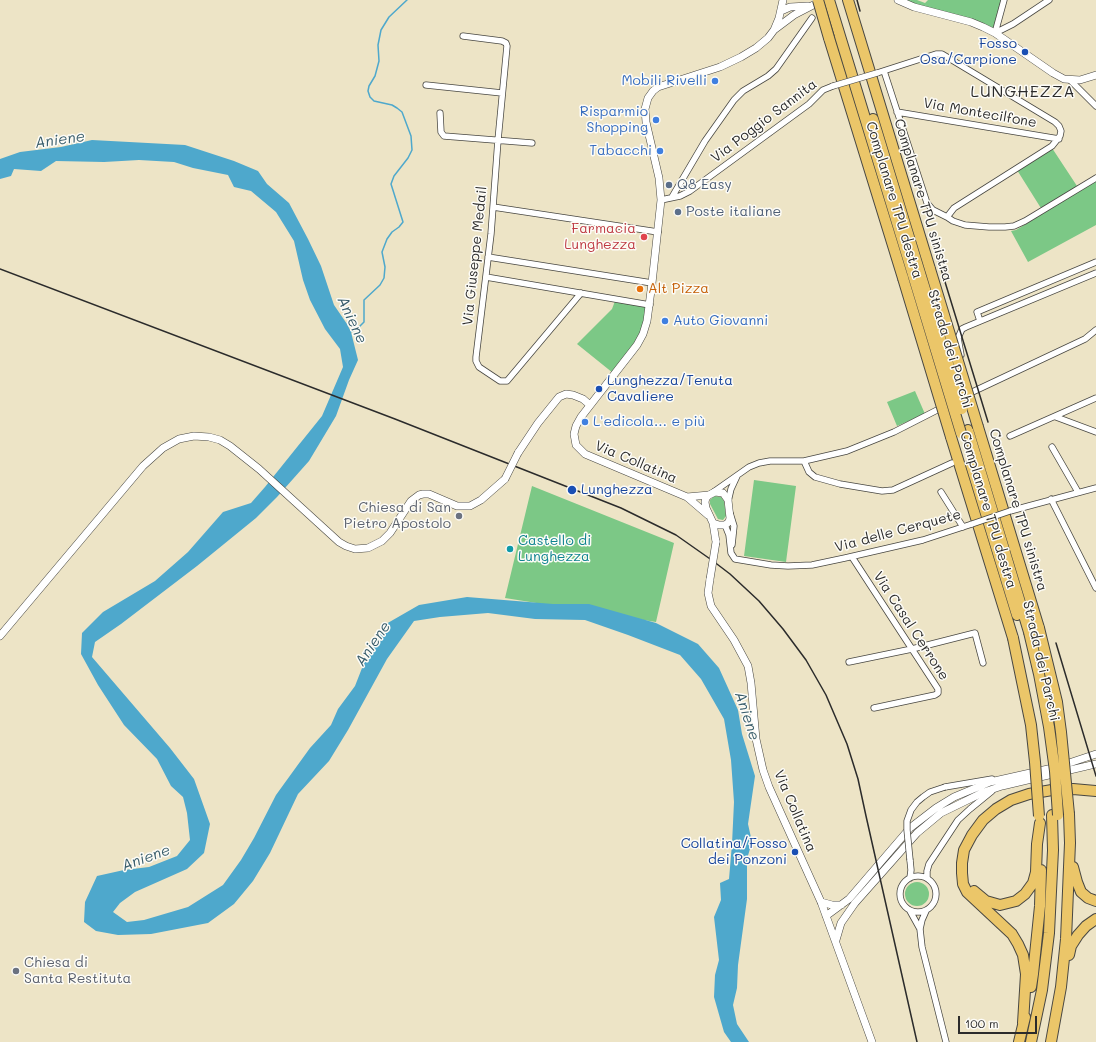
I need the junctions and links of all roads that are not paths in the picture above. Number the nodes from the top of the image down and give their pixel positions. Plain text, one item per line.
1 (783, 0) edge
2 (790, 0) edge
3 (822, 0) edge
4 (829, 0) edge
5 (836, 0) edge
6 (848, 0) edge
7 (898, 0) edge
8 (1004, 0) edge
9 (1049, 0) edge
10 (814, 3) edge
11 (796, 7) junction
12 (781, 10) junction
13 (794, 15) junction
14 (812, 18) dead end
15 (774, 30) junction
16 (843, 33) junction
17 (995, 33) junction
18 (463, 36) dead end
19 (884, 71) junction
20 (1096, 75) edge
21 (1070, 80) junction
22 (426, 85) dead end
23 (502, 93) junction
24 (1096, 106) edge
25 (897, 112) junction
26 (440, 113) dead end
27 (1059, 139) junction
28 (498, 140) junction
29 (532, 143) dead end
30 (1096, 178) edge
31 (672, 197) junction
32 (661, 200) junction
33 (493, 207) junction
34 (947, 217) junction
35 (658, 232) junction
36 (488, 256) junction
37 (1096, 262) edge
38 (1096, 273) edge
39 (916, 274) junction
40 (486, 277) junction
41 (652, 283) junction
42 (582, 294) junction
43 (650, 304) junction
44 (980, 321) junction
45 (1096, 330) edge
46 (971, 392) junction
47 (1096, 398) edge
48 (590, 405) junction
49 (1056, 417) junction
50 (1096, 432) edge
51 (1010, 436) dead end
52 (1052, 447) dead end
53 (804, 461) junction
54 (952, 463) dead end
55 (739, 475) junction
56 (1096, 488) edge
57 (941, 492) dead end
58 (1078, 492) junction
59 (711, 494) junction
60 (687, 497) junction
61 (1051, 499) junction
62 (728, 502) junction
63 (730, 513) junction
64 (708, 515) junction
65 (713, 523) junction
66 (724, 525) junction
67 (962, 527) junction
68 (716, 542) junction
69 (731, 552) junction
70 (852, 557) junction
71 (1096, 588) edge
72 (0, 636) edge
73 (912, 649) junction
74 (849, 662) dead end
75 (983, 663) dead end
76 (874, 708) dead end
77 (1096, 754) edge
78 (1096, 764) edge
79 (1018, 775) junction
80 (1002, 786) junction
81 (1096, 791) edge
82 (1096, 796) edge
83 (1055, 815) junction
84 (1040, 820) junction
85 (1070, 843) junction
86 (910, 878) junction
87 (927, 878) junction
88 (1096, 901) edge
89 (821, 902) junction
90 (855, 903) junction
91 (843, 904) junction
92 (910, 911) junction
93 (926, 911) junction
94 (826, 916) junction
95 (1096, 919) edge
96 (920, 929) junction
97 (836, 942) junction
98 (1057, 1011) junction
99 (1023, 1023) junction
100 (872, 1042) edge
101 (946, 1042) edge
102 (1019, 1042) edge
103 (1032, 1042) edge
104 (1038, 1042) edge
105 (1051, 1042) edge

1 - 12 street
2 - 11 street
3 - 10 street
4 - 16 highway, Strada dei Parchi
5 - 16 highway, Strada dei Parchi
6 - 39 highway, Complanare TPU sinistra
7 - 17 street
8 - 17 street
9 - 17 street
10 - 11 street
10 - 13 street
10 - 39 highway, Complanare TPU destra, bridge
11 - 12 street
12 - 13 street
12 - 15 street
13 - 15 street
14 - 31 street
15 - 32 street
16 - 39 highway, Strada dei Parchi
17 - 21 street
18 - 23 street, Via Giuseppe Medail
19 - 25 street
19 - 27 street, Via Poggio Sannita
19 - 31 street, Via Poggio Sannita, bridge
20 - 21 street
21 - 24 street
22 - 23 street
23 - 28 street, Via Giuseppe Medail
25 - 27 street, Via Montecilfone
25 - 34 street
26 - 28 street
27 - 34 street
28 - 29 street
28 - 33 street, Via Giuseppe Medail
30 - 34 street
31 - 32 street, Via Poggio Sannita
32 - 35 street
33 - 35 street
33 - 36 street, Via Giuseppe Medail
35 - 41 street
36 - 40 street, Via Giuseppe Medail
36 - 41 street
37 - 44 street
38 - 44 street
39 - 83 highway, Strada dei Parchi, bridge
39 - 84 highway, Complanare TPU destra, bridge
39 - 85 highway, Complanare TPU sinistra, bridge
40 - 42 street
40 - 42 street, Via Giuseppe Medail
41 - 43 street
42 - 43 street
43 - 48 street
44 - 46 street
45 - 46 street
46 - 53 street
47 - 49 street
48 - 60 street, Via Collatina
48 - 72 street, bridge
49 - 50 street
49 - 51 street
52 - 58 street
53 - 54 street
53 - 55 street
55 - 59 street
55 - 62 street
56 - 58 street, Via delle Cerquete
57 - 67 street
58 - 61 street, Via delle Cerquete
59 - 60 street, Via Collatina
59 - 62 street
59 - 64 street
60 - 64 street, Via Collatina
61 - 67 street, Via delle Cerquete, bridge
61 - 71 street
62 - 63 street
63 - 66 street
63 - 69 street
64 - 65 street
65 - 66 street
65 - 68 street, Via Collatina
66 - 68 street, Via Collatina
66 - 69 street
67 - 70 street, Via delle Cerquete
68 - 89 street, Via Collatina, bridge
69 - 70 street, Via delle Cerquete
70 - 73 street, Via Casal Cerrone
73 - 74 street
73 - 75 street
73 - 76 street, Via Casal Cerrone
77 - 79 street
78 - 80 street
79 - 86 street, bridge
79 - 91 street
80 - 87 street
80 - 90 street
81 - 99 highway
82 - 84 highway
83 - 103 highway, Strada dei Parchi
83 - 104 highway, Strada dei Parchi
84 - 99 highway, Complanare TPU destra
85 - 88 highway
85 - 98 highway, Complanare TPU sinistra
86 - 87 street
86 - 92 street
87 - 93 street
89 - 91 street
89 - 94 street, Via Collatina
90 - 94 street
90 - 97 street
91 - 94 street
92 - 93 street
92 - 96 street
93 - 96 street
94 - 97 street, Via Collatina
95 - 98 highway
96 - 101 street
97 - 100 street, Via Collatina
98 - 105 highway, Complanare TPU sinistra
99 - 102 highway, Complanare TPU destra

